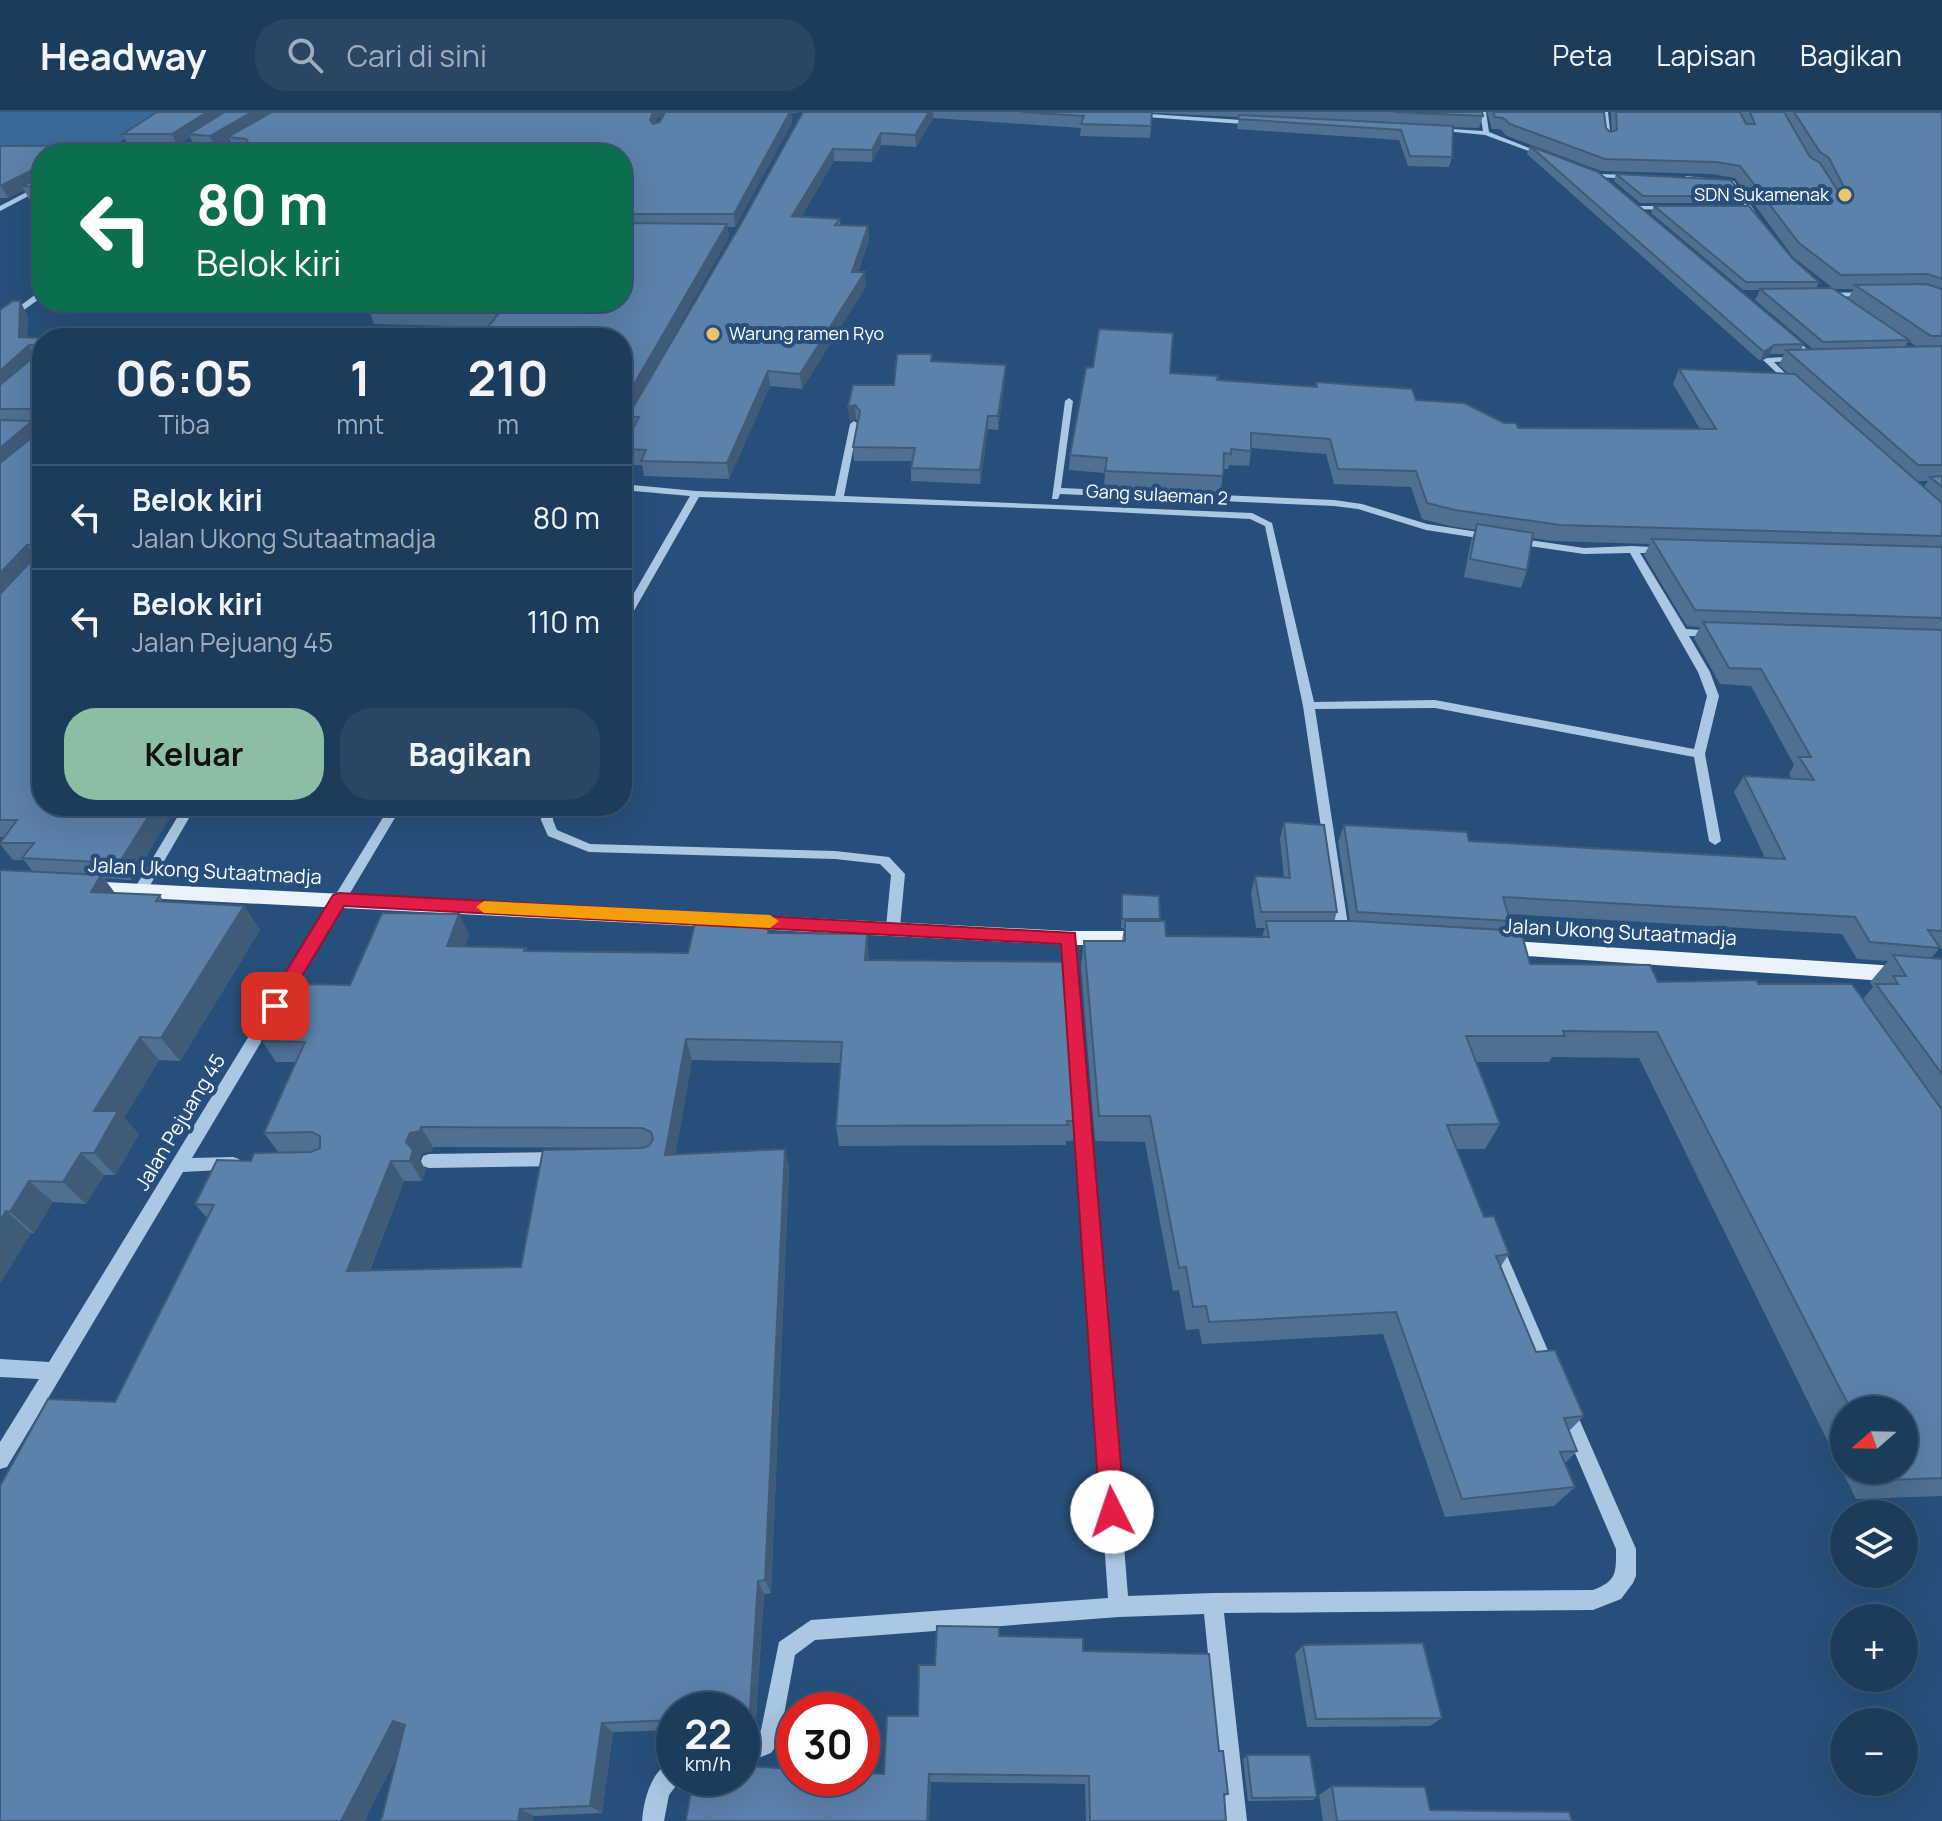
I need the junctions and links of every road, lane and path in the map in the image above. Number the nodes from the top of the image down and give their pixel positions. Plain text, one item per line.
1 (1483, 112) edge
2 (1605, 112) edge
3 (1125, 115) edge
4 (1265, 124) edge
5 (1425, 130) edge
6 (1486, 133) junction
7 (1608, 140) edge
8 (1557, 160) edge
9 (1585, 171) edge
10 (1599, 176) junction
11 (1647, 177) edge
12 (1679, 178) edge
13 (1608, 184) edge
14 (32, 191) edge
15 (1627, 200) edge
16 (1636, 208) junction
17 (1679, 208) edge
18 (1736, 208) edge
19 (1751, 208) junction
20 (0, 209) edge
21 (1647, 218) edge
22 (1765, 230) edge
23 (1821, 286) edge
24 (1876, 294) edge
25 (1816, 295) edge
26 (1832, 295) junction
27 (32, 301) edge
28 (1844, 303) edge
29 (0, 325) edge
30 (1782, 331) edge
31 (1829, 357) edge
32 (1814, 358) junction
33 (1801, 393) edge
34 (645, 395) edge
35 (1069, 401) dead end
36 (632, 418) edge
37 (854, 424) edge
38 (632, 488) edge
39 (1056, 491) junction
40 (696, 494) junction
41 (839, 499) junction
42 (1054, 506) junction
43 (1632, 549) junction
44 (1679, 550) edge
45 (632, 606) edge
46 (1682, 632) junction
47 (1728, 634) edge
48 (1309, 706) junction
49 (1699, 754) junction
50 (184, 816) edge
51 (390, 816) edge
52 (547, 816) edge
53 (1715, 841) dead end
54 (62, 887) edge
55 (140, 891) junction
56 (339, 900) junction
57 (893, 927) junction
58 (1069, 938) junction
59 (1160, 938) edge
60 (1343, 939) edge
61 (1483, 947) edge
62 (1811, 966) junction
63 (1942, 977) edge
64 (1826, 988) edge
65 (570, 1159) edge
66 (429, 1161) dead end
67 (252, 1164) edge
68 (177, 1165) junction
69 (1488, 1232) edge
70 (0, 1368) edge
71 (53, 1371) junction
72 (0, 1460) edge
73 (1213, 1603) junction
74 (1119, 1607) junction
75 (760, 1746) edge
76 (656, 1796) edge
77 (653, 1821) edge
78 (1236, 1821) edge

1 - 6 street
2 - 7 street
3 - 4 street
5 - 6 street
6 - 8 street
9 - 10 street
10 - 11 street
10 - 13 street
12 - 19 street
14 - 20 street
15 - 16 street
16 - 17 street
16 - 21 street
18 - 19 street
19 - 22 street
23 - 26 street
24 - 26 street
25 - 26 street
26 - 28 street
27 - 29 street
30 - 32 street
31 - 32 street
32 - 33 street
34 - 36 street
35 - 39 street
37 - 41 street
38 - 40 street, Gang sulaeman 2
39 - 42 street
39 - 43 street
40 - 41 street, Gang sulaeman 2
40 - 45 street
41 - 42 street, Gang sulaeman 2
42 - 48 street, Gang sulaeman 2
43 - 44 street
43 - 46 street
46 - 47 street
46 - 49 street
48 - 49 street
48 - 60 street, Gang sulaeman 2
49 - 53 street
50 - 55 street
51 - 56 street, Jalan Pejuang 45
52 - 57 street
54 - 55 main road, Jalan Ukong Sutaatmadja
55 - 56 main road, Jalan Ukong Sutaatmadja
56 - 57 main road, Jalan Ukong Sutaatmadja
56 - 68 street, Jalan Pejuang 45
57 - 58 main road, Jalan Ukong Sutaatmadja
58 - 59 main road, Jalan Ukong Sutaatmadja
58 - 74 street
61 - 62 main road, Jalan Ukong Sutaatmadja
62 - 63 main road, Jalan Ukong Sutaatmadja
62 - 64 street
65 - 66 street
67 - 68 street
68 - 71 street, Jalan Pejuang 45
69 - 73 street
70 - 71 street
71 - 72 street, Jalan Pejuang 45
73 - 74 street
73 - 78 street
74 - 75 street
76 - 77 street

